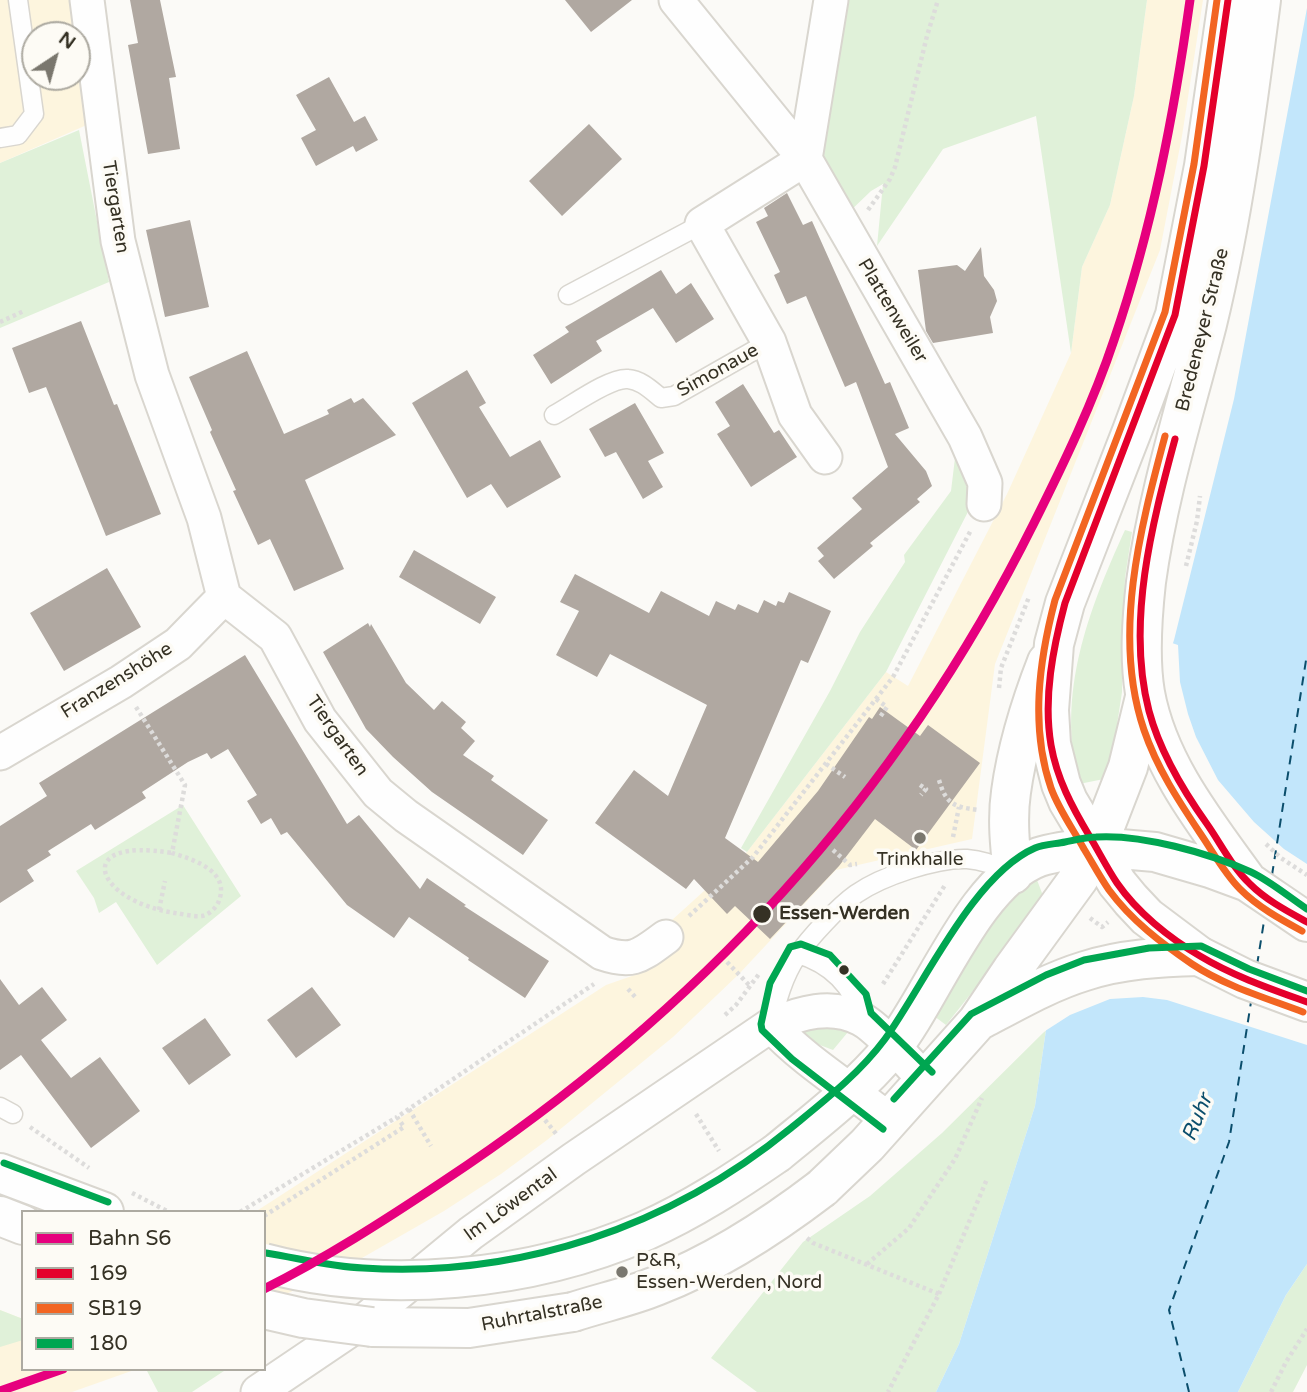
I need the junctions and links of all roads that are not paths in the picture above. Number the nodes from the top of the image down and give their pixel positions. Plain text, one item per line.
1 (18, 0) edge
2 (87, 0) edge
3 (676, 0) edge
4 (831, 0) edge
5 (1227, 0) edge
6 (1261, 0) edge
7 (0, 138) edge
8 (805, 159) junction
9 (702, 223) junction
10 (568, 295) dead end
11 (769, 342) junction
12 (554, 415) dead end
13 (825, 457) dead end
14 (984, 504) road end
15 (224, 597) junction
16 (1054, 643) junction
17 (1145, 689) junction
18 (0, 753) edge
19 (1090, 844) junction
20 (1013, 874) junction
21 (1248, 882) junction
22 (1307, 922) edge
23 (666, 937) road end
24 (798, 954) junction
25 (1199, 956) junction
26 (1307, 1002) edge
27 (862, 1019) junction
28 (977, 1022) junction
29 (771, 1025) junction
30 (892, 1047) junction
31 (925, 1080) junction
32 (853, 1091) junction
33 (890, 1121) junction
34 (0, 1173) edge
35 (115, 1201) edge
36 (0, 1216) edge
37 (21, 1224) edge
38 (266, 1263) edge
39 (266, 1309) edge
40 (258, 1392) edge

1 - 7 lane
2 - 15 street, Tiergarten
3 - 8 street, Plattenweiler
4 - 8 street
5 - 16 main road, Bredeneyer Straße
6 - 17 main road, Bredeneyer Straße
8 - 9 street
8 - 14 street, Plattenweiler
9 - 10 lane
9 - 11 street, Simonaue
11 - 12 lane, Simonaue
11 - 13 street, Simonaue
15 - 18 street, Franzenshöhe
15 - 23 street, Tiergarten
16 - 19 main road, Bredeneyer Straße
16 - 20 main road
17 - 19 main road, Ruhrtalstraße
17 - 21 main road, Bredeneyer Straße
19 - 20 main road
19 - 21 main road
19 - 25 main road, Bredeneyer Straße
19 - 28 main road, Ruhrtalstraße
20 - 24 lane
20 - 30 main road
21 - 22 main road
24 - 27 lane
24 - 29 lane
25 - 26 main road, Bredeneyer Straße
25 - 28 main road
27 - 29 street, Im Löwental
27 - 30 street
28 - 31 main road, Ruhrtalstraße
29 - 32 street
29 - 40 street, Im Löwental
30 - 31 street
30 - 32 main road
31 - 33 main road, Ruhrtalstraße
32 - 33 street
32 - 38 main road, bridge
33 - 39 main road, Ruhrtalstraße, bridge
34 - 35 main road
36 - 37 main road

